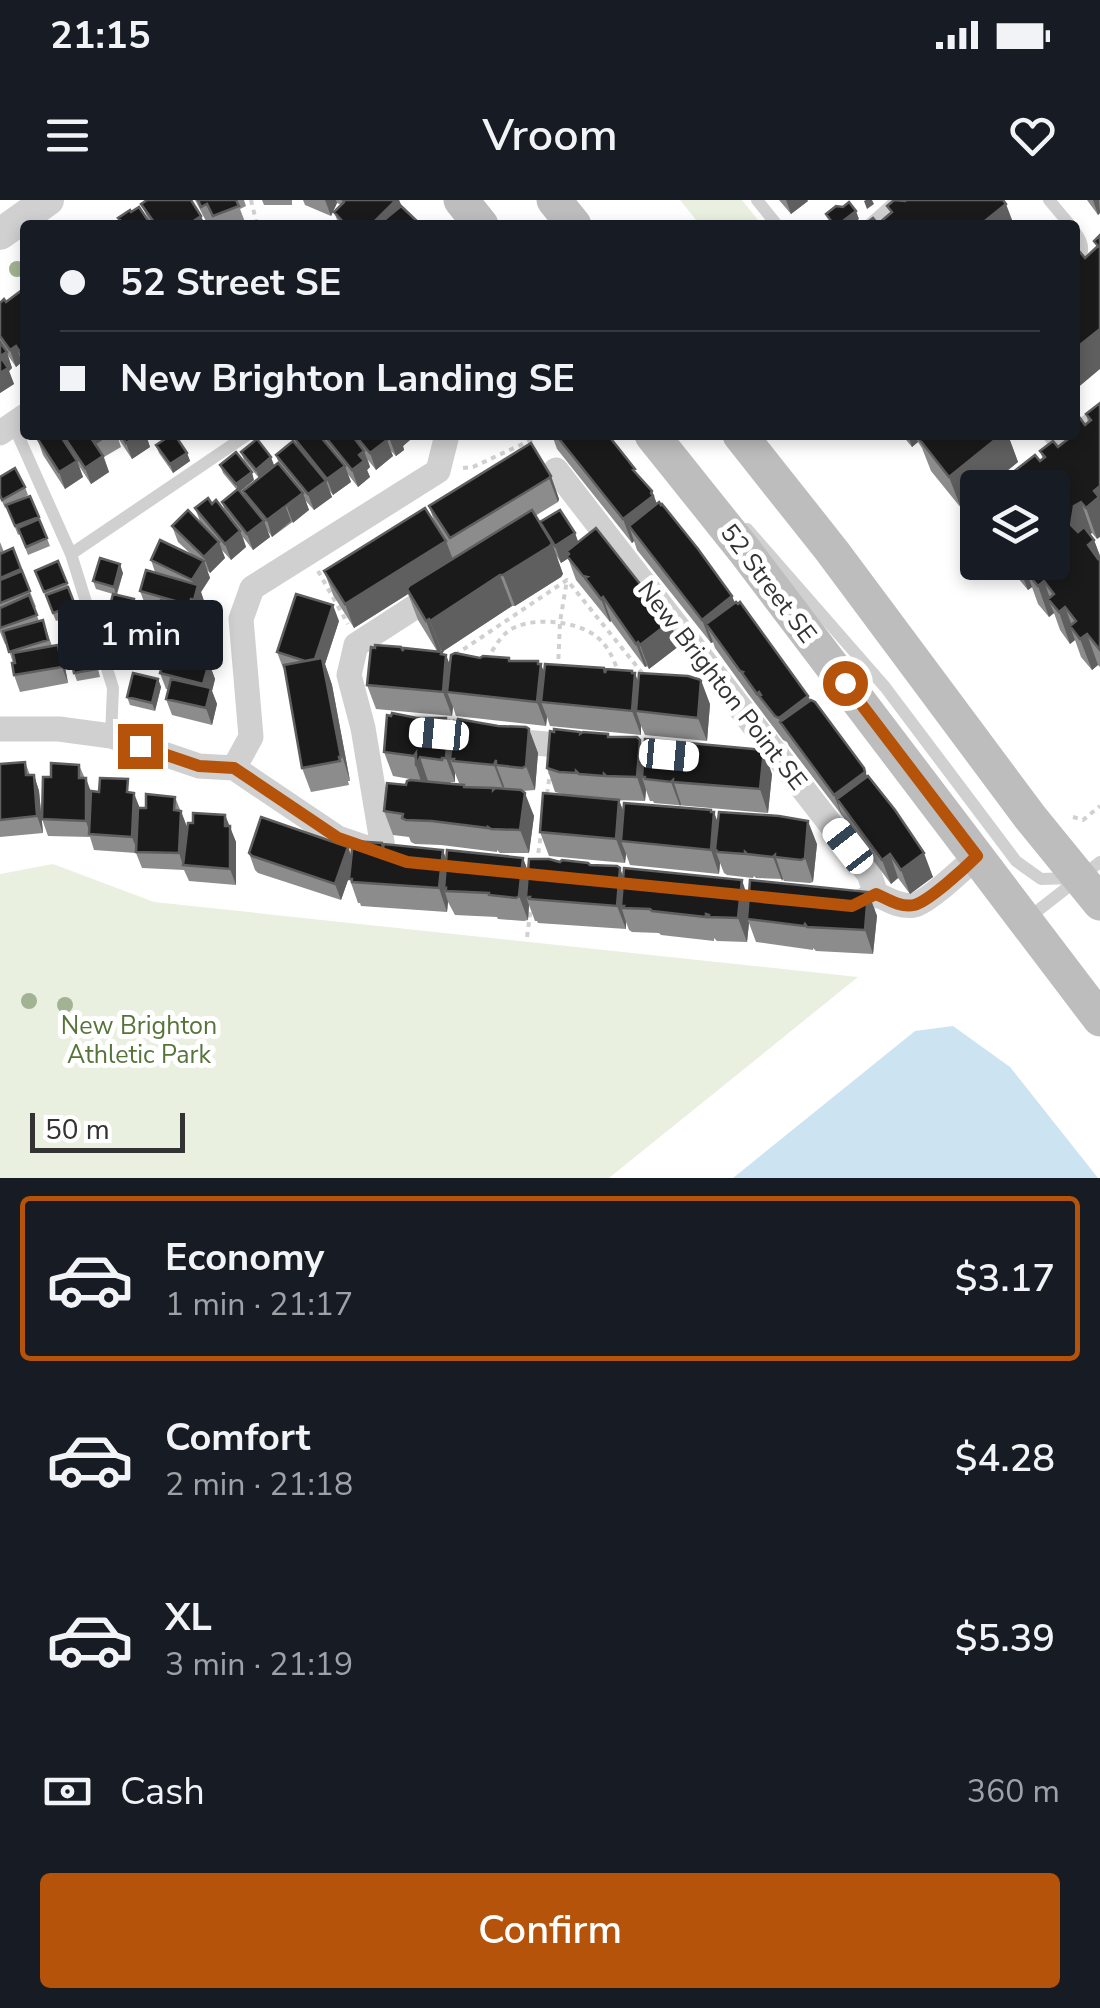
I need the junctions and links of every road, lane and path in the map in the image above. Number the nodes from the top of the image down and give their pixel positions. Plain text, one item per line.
1 (48, 200) edge
2 (461, 200) edge
3 (554, 200) edge
4 (757, 200) edge
5 (897, 200) edge
6 (1050, 200) edge
7 (477, 220) edge
8 (570, 220) edge
9 (773, 220) edge
10 (875, 220) edge
11 (1066, 220) edge
12 (0, 234) edge
13 (1100, 410) edge
14 (1080, 426) edge
15 (20, 440) edge
16 (240, 440) edge
17 (446, 440) edge
18 (531, 440) edge
19 (656, 440) edge
20 (744, 440) edge
21 (556, 470) dead end
22 (438, 471) junction
23 (706, 501) junction
24 (308, 553) junction
25 (71, 554) junction
26 (464, 575) edge
27 (567, 580) junction
28 (560, 622) junction
29 (603, 624) junction
30 (502, 626) junction
31 (507, 631) junction
32 (594, 634) junction
33 (364, 637) junction
34 (466, 661) edge
35 (484, 663) edge
36 (558, 670) edge
37 (604, 674) edge
38 (633, 676) edge
39 (0, 728) edge
40 (112, 736) junction
41 (477, 738) edge
42 (554, 744) junction
43 (611, 750) edge
44 (746, 761) edge
45 (785, 765) junction
46 (234, 768) junction
47 (546, 800) edge
48 (1100, 806) edge
49 (1073, 816) dead end
50 (543, 819) edge
51 (977, 856) junction
52 (535, 875) edge
53 (1094, 881) edge
54 (876, 894) junction
55 (812, 902) edge
56 (531, 906) edge
57 (1026, 920) junction
58 (527, 937) dead end
59 (1100, 1019) edge

1 - 12 street
2 - 7 main road
3 - 8 main road
4 - 9 lane
5 - 10 lane
6 - 11 lane
13 - 14 lane
15 - 25 lane
16 - 25 lane
17 - 22 street
18 - 22 path
19 - 23 main road, 52 Street SE
20 - 53 main road
21 - 45 street, New Brighton Point SE
22 - 24 street
23 - 51 main road, 52 Street SE
23 - 53 lane
24 - 33 path
24 - 46 street
25 - 40 lane
26 - 33 street
27 - 28 path
27 - 29 path
27 - 30 path
28 - 31 path
28 - 32 path
28 - 36 path
29 - 32 path
29 - 38 path
30 - 31 path
30 - 34 path
31 - 35 path
32 - 37 path
33 - 46 street
39 - 40 street
40 - 46 street
41 - 42 street
42 - 43 street
42 - 47 path
44 - 45 street
45 - 54 street, New Brighton Point SE
48 - 49 path
50 - 52 path
51 - 54 street
51 - 57 main road, 52 Street SE
53 - 57 lane
54 - 55 street
56 - 58 path
57 - 59 main road, 52 Street SE

